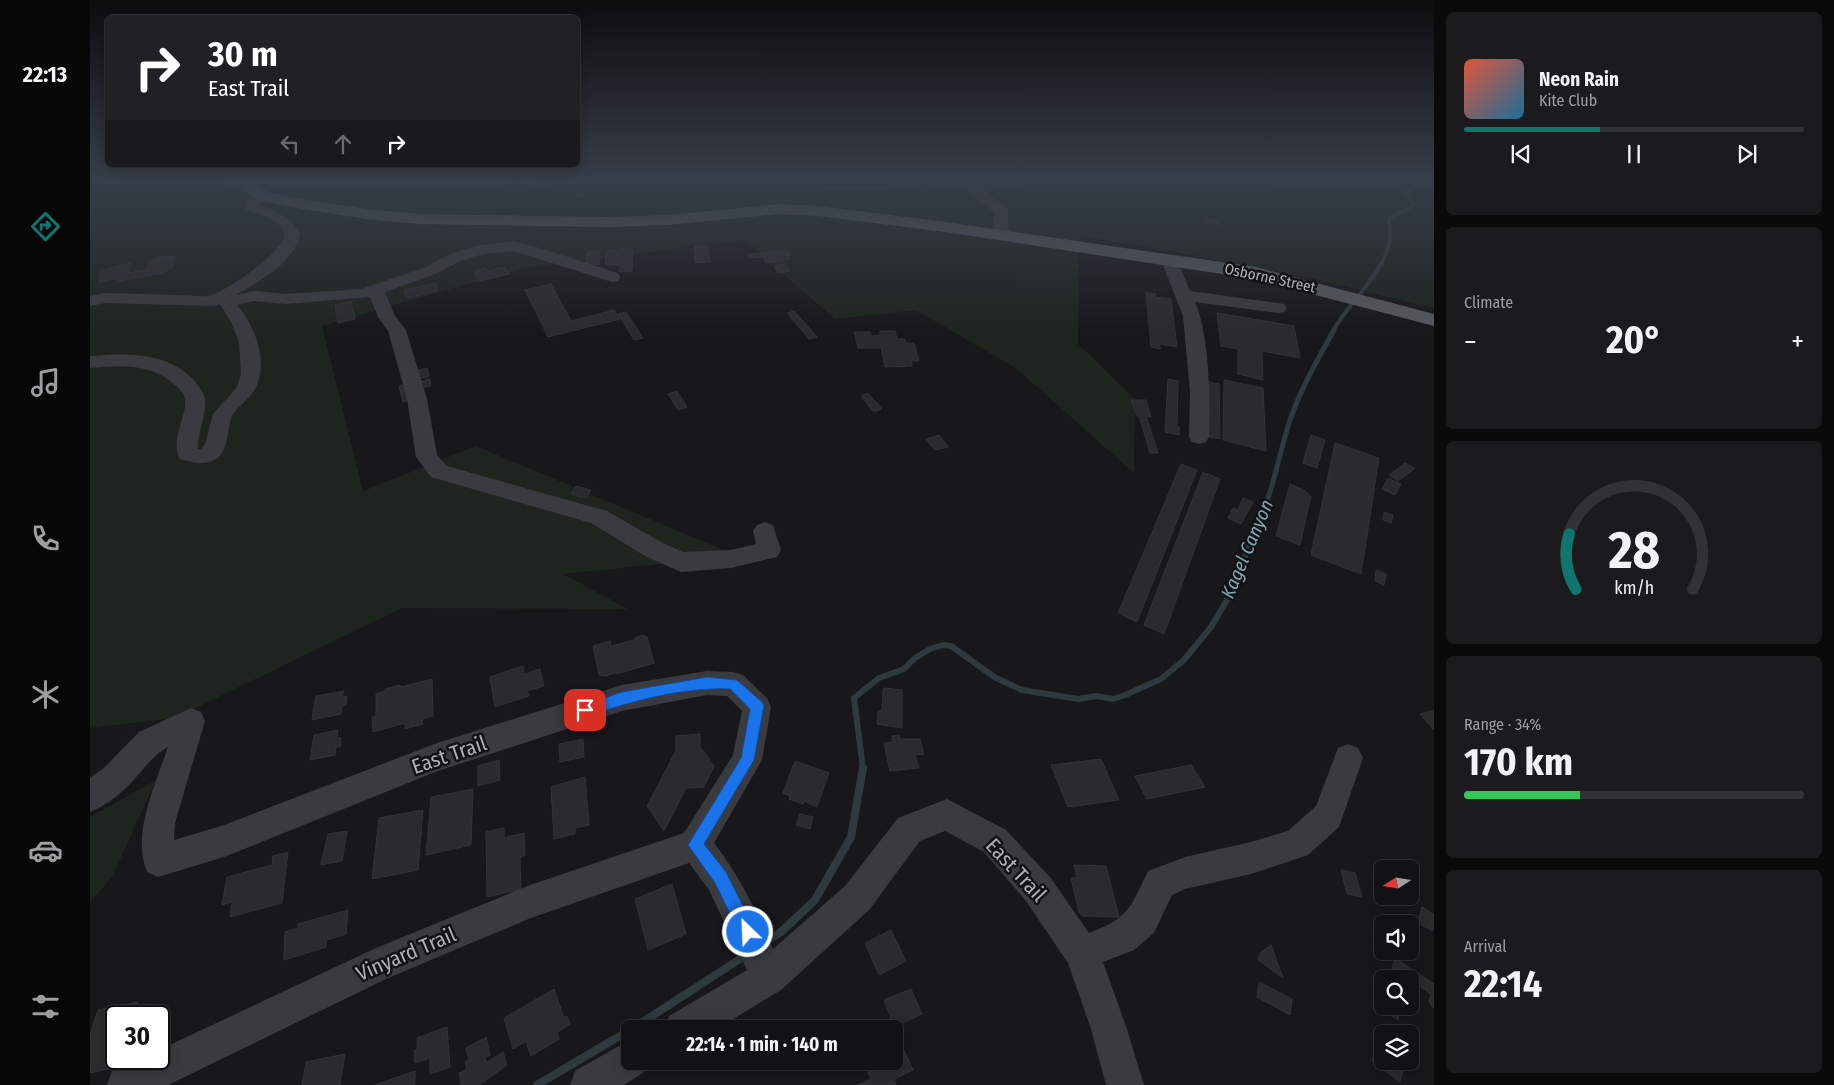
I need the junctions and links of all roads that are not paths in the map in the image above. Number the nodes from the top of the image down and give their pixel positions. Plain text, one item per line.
1 (291, 232) edge
2 (969, 232) edge
3 (1001, 232) edge
4 (1001, 236) junction
5 (1169, 260) junction
6 (612, 278) dead end
7 (376, 290) junction
8 (1183, 295) junction
9 (90, 302) edge
10 (1278, 308) dead end
11 (1434, 320) edge
12 (90, 362) edge
13 (1199, 437) dead end
14 (765, 531) dead end
15 (1348, 758) dead end
16 (90, 797) edge
17 (695, 845) junction
18 (1082, 953) junction
19 (766, 972) junction
20 (695, 1020) edge
21 (621, 1065) edge
22 (126, 1085) edge
23 (589, 1085) edge
24 (1125, 1085) edge

1 - 9 street
2 - 4 main road, Osborne Street
3 - 4 street
4 - 5 main road, Osborne Street
5 - 8 street
5 - 11 main road, Osborne Street
6 - 7 street
7 - 12 street
7 - 14 street
8 - 10 street
8 - 13 street
15 - 18 street
16 - 17 street, East Trail
17 - 19 street
17 - 22 street, Vinyard Trail
18 - 19 street, East Trail
18 - 24 street, East Trail
19 - 20 street
21 - 23 street

